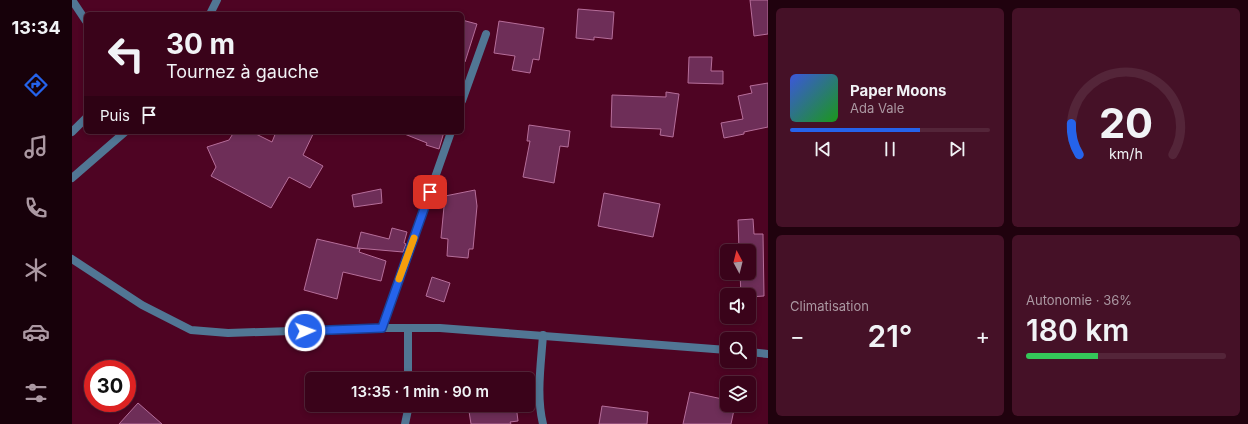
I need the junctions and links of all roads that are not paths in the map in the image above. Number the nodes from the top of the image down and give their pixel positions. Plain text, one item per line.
1 (72, 0) edge
2 (217, 0) edge
3 (211, 12) edge
4 (84, 18) edge
5 (486, 34) dead end
6 (464, 94) edge
7 (84, 120) edge
8 (72, 132) edge
9 (123, 134) edge
10 (450, 134) edge
11 (72, 178) edge
12 (72, 259) edge
13 (382, 328) junction
14 (408, 328) junction
15 (543, 335) junction
16 (720, 349) edge
17 (756, 353) edge
18 (768, 354) edge
19 (408, 372) edge
20 (408, 412) edge
21 (405, 424) edge
22 (543, 424) edge

1 - 4 street
2 - 3 street
5 - 6 street
7 - 8 street
9 - 11 street
10 - 13 street
12 - 13 street
13 - 14 street
14 - 15 street
14 - 19 street
15 - 16 street
15 - 22 street
17 - 18 street
20 - 21 street

